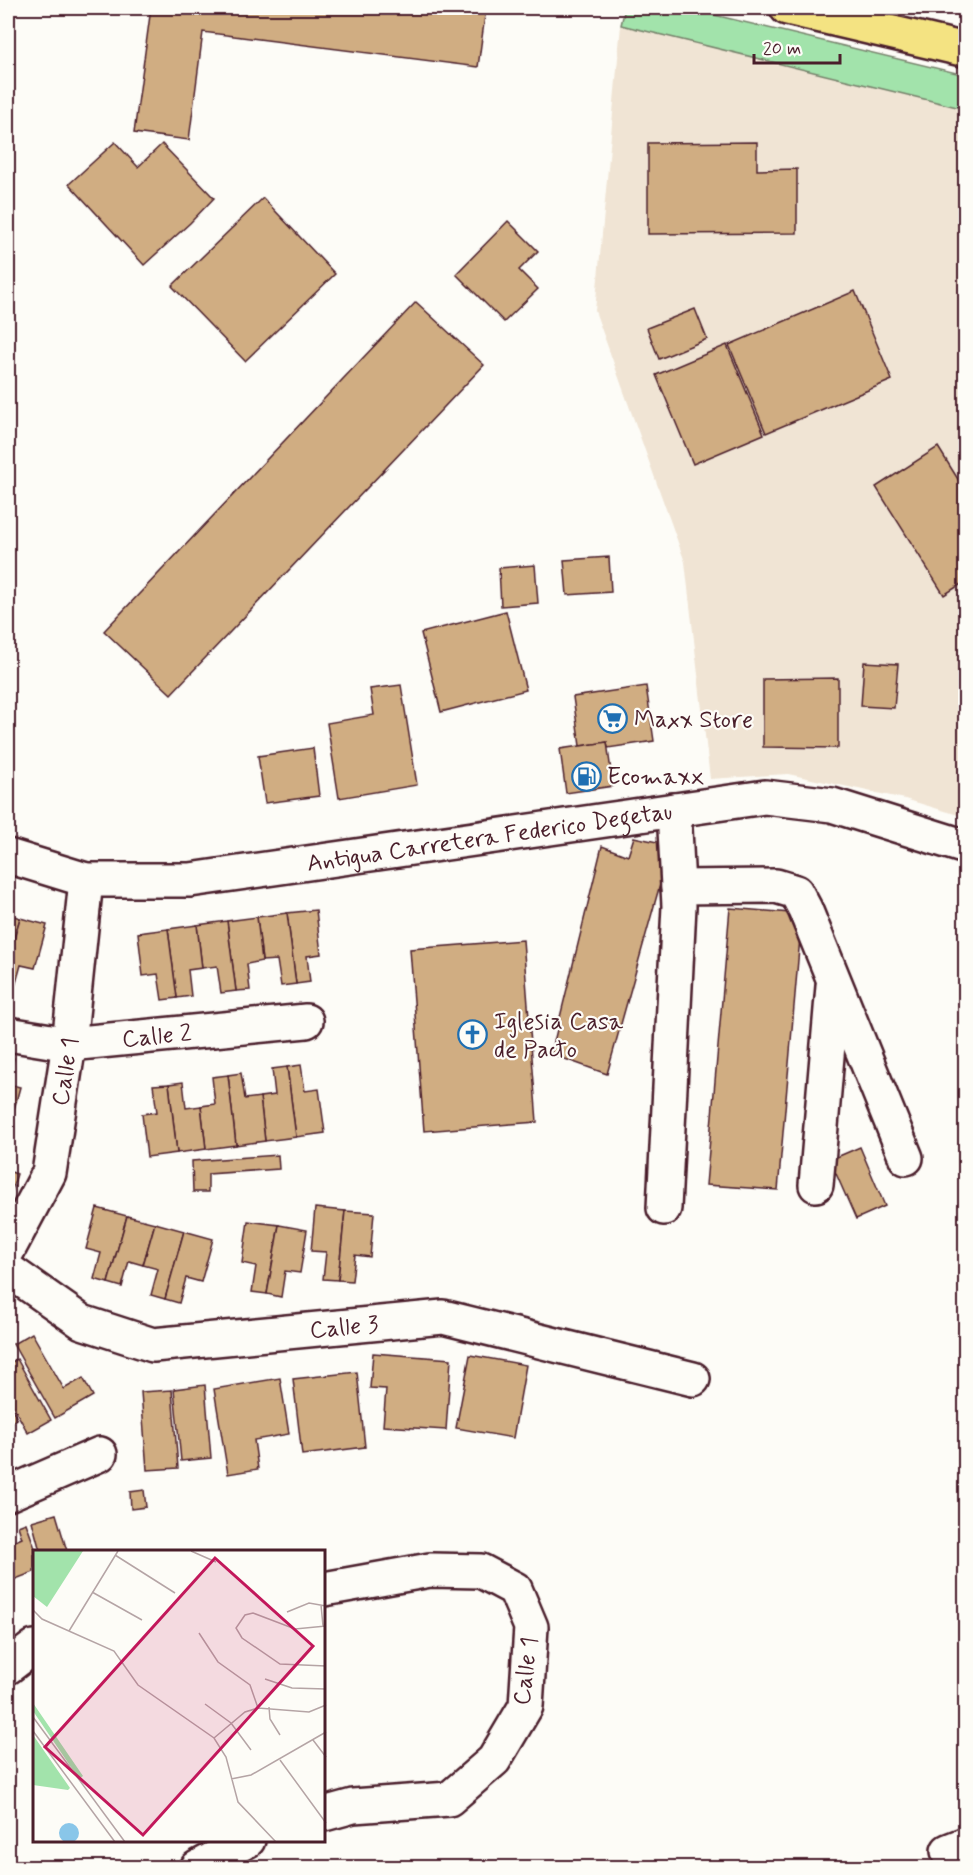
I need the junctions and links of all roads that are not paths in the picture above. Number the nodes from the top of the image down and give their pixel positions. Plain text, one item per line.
1 (787, 8) edge
2 (966, 50) edge
3 (674, 810) junction
4 (966, 847) edge
5 (8, 856) edge
6 (86, 880) junction
7 (678, 887) junction
8 (834, 981) junction
9 (306, 1021) dead end
10 (8, 1034) edge
11 (69, 1044) junction
12 (906, 1158) dead end
13 (816, 1185) dead end
14 (664, 1208) dead end
15 (8, 1250) edge
16 (8, 1270) edge
17 (693, 1379) dead end
18 (100, 1454) dead end
19 (8, 1494) edge
20 (326, 1589) edge
21 (33, 1648) edge
22 (8, 1667) edge
23 (326, 1813) edge
24 (244, 1842) edge
25 (197, 1868) edge

1 - 2 main road
3 - 4 street, Antigua Carretera Federico Degetau
3 - 6 street, Antigua Carretera Federico Degetau
3 - 7 street
5 - 6 street, Antigua Carretera Federico Degetau
6 - 11 street, Calle 1
7 - 8 street
7 - 14 street
8 - 12 street
8 - 13 street
9 - 11 street, Calle 2
10 - 11 street, Calle 2
11 - 15 street, Calle 1
16 - 17 street, Calle 3
18 - 19 street
20 - 23 street, Calle 1
21 - 22 street
24 - 25 street

